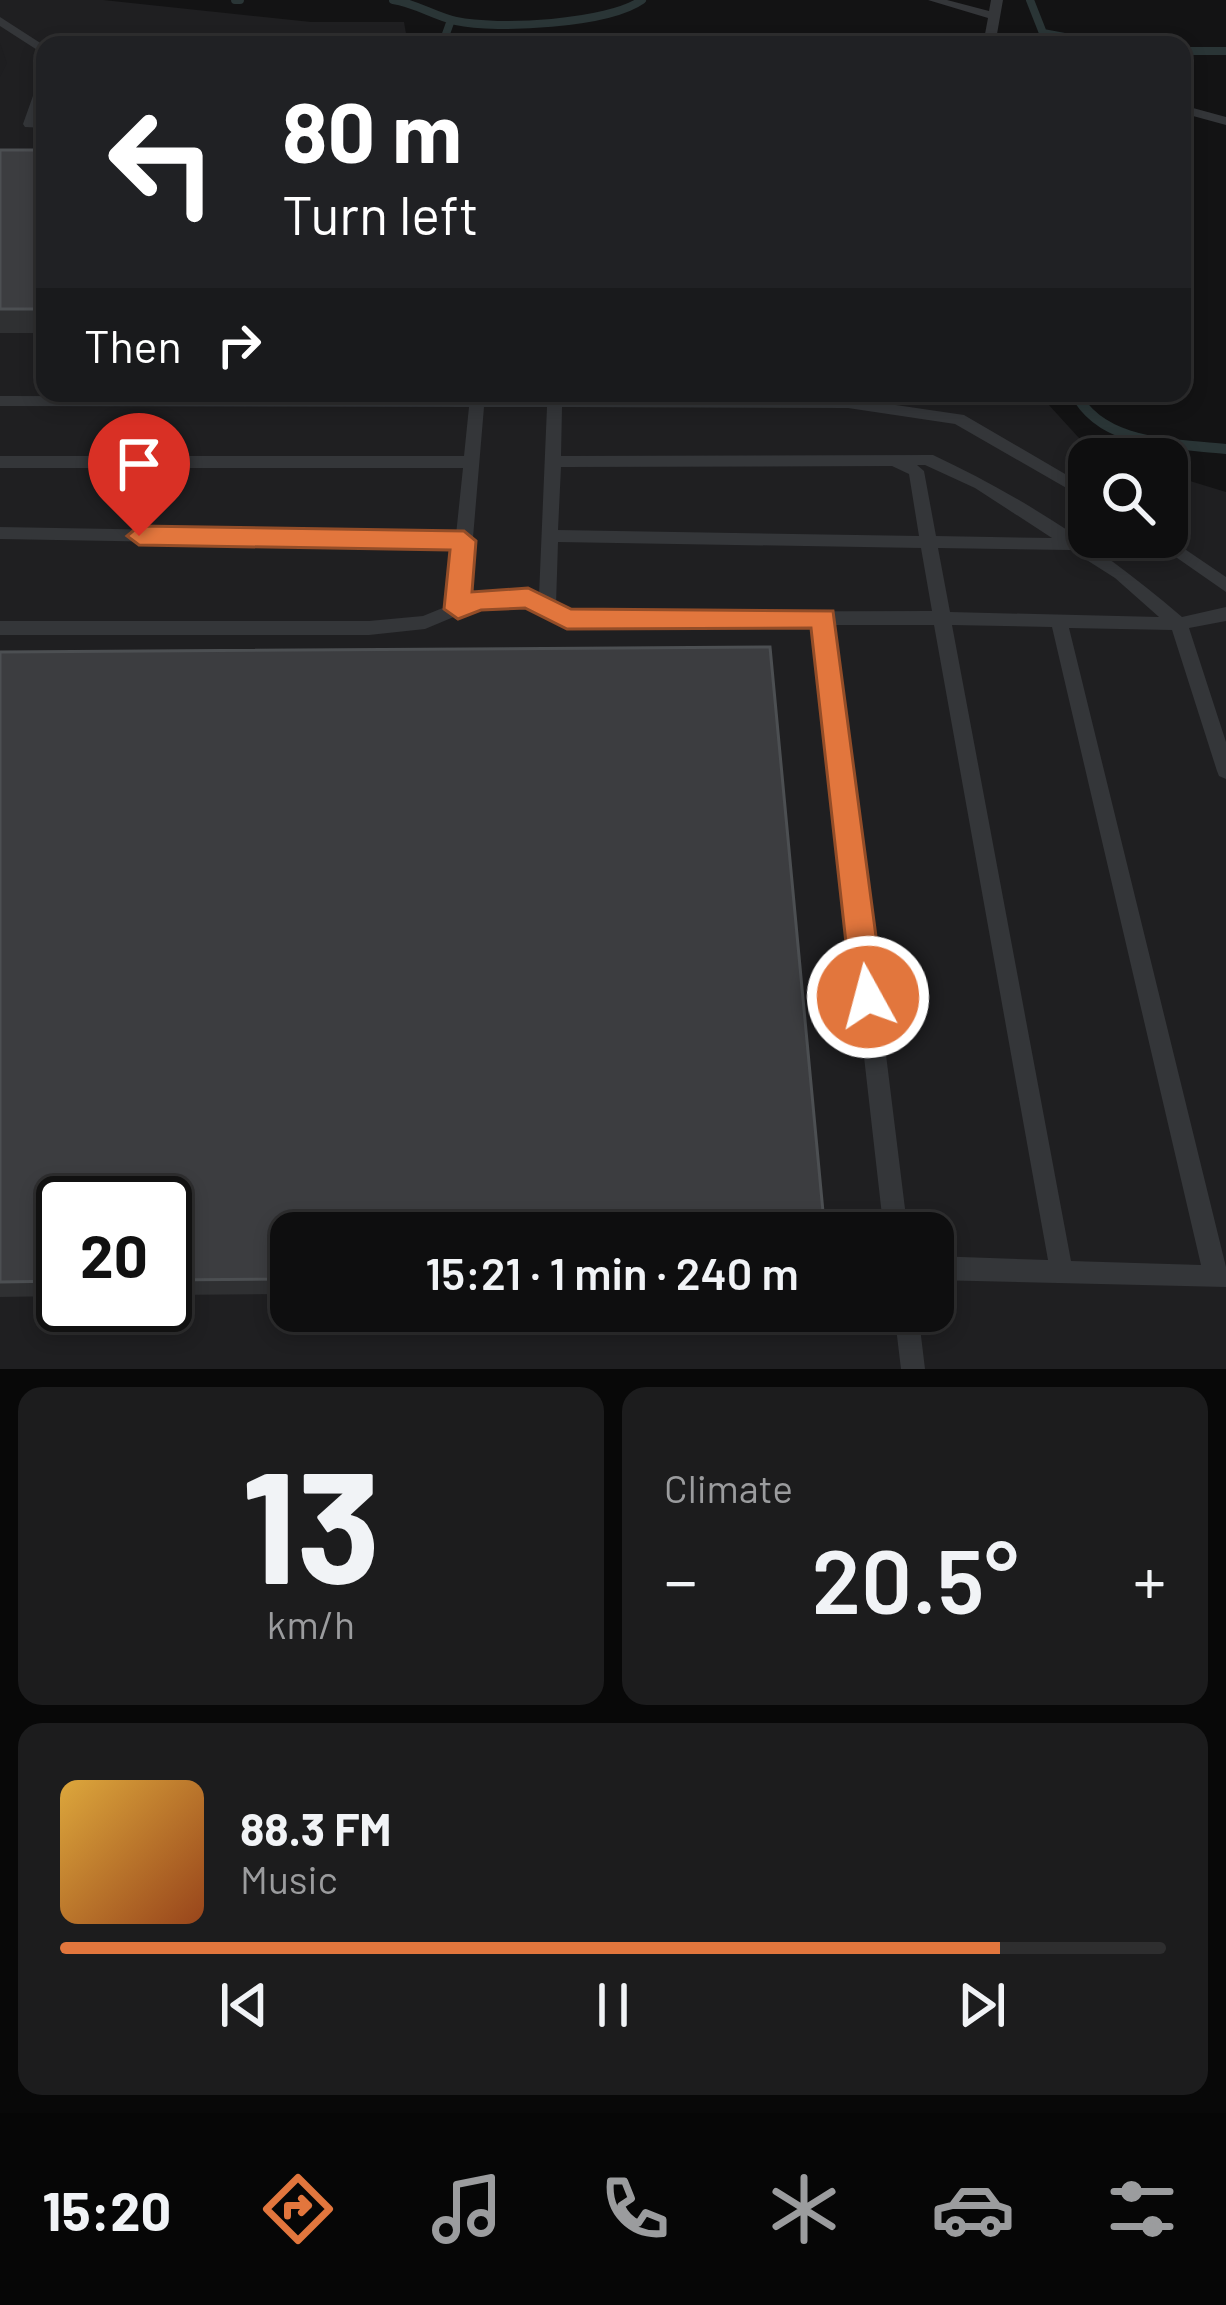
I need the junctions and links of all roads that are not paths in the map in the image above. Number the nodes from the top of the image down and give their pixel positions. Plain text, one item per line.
1 (934, 0) edge
2 (997, 0) edge
3 (994, 16) junction
4 (0, 20) edge
5 (992, 36) edge
6 (36, 45) edge
7 (1191, 111) edge
8 (1226, 121) edge
9 (0, 401) edge
10 (36, 401) edge
11 (477, 402) edge
12 (555, 402) edge
13 (837, 402) edge
14 (906, 402) edge
15 (908, 412) junction
16 (894, 460) junction
17 (471, 462) junction
18 (553, 462) junction
19 (0, 463) edge
20 (1068, 483) edge
21 (0, 533) edge
22 (550, 536) junction
23 (1068, 540) edge
24 (464, 541) junction
25 (929, 543) junction
26 (1068, 544) edge
27 (1096, 558) edge
28 (1185, 558) edge
29 (1226, 586) edge
30 (547, 608) junction
31 (458, 609) junction
32 (1226, 614) edge
33 (823, 618) junction
34 (942, 618) junction
35 (1059, 621) junction
36 (1179, 624) junction
37 (0, 628) edge
38 (1226, 771) edge
39 (894, 1212) edge
40 (954, 1269) edge
41 (1062, 1273) junction
42 (1221, 1277) edge
43 (909, 1332) edge
44 (913, 1369) edge

1 - 3 lane
2 - 3 lane
3 - 5 lane
4 - 6 lane
7 - 8 lane
9 - 10 lane
11 - 17 lane
12 - 18 lane
13 - 15 lane
14 - 15 lane
15 - 20 lane
16 - 18 lane
16 - 23 lane
16 - 25 lane
17 - 19 lane
17 - 24 lane
18 - 22 lane
21 - 24 lane
22 - 25 lane
22 - 30 lane
24 - 31 lane
25 - 26 lane
25 - 34 lane
27 - 36 lane
28 - 29 lane
30 - 31 lane
30 - 33 lane
31 - 37 lane
32 - 36 lane
33 - 34 lane
33 - 39 lane
34 - 35 lane
34 - 41 lane
35 - 36 lane
35 - 42 lane
36 - 38 lane
40 - 41 lane
41 - 42 lane
43 - 44 lane

